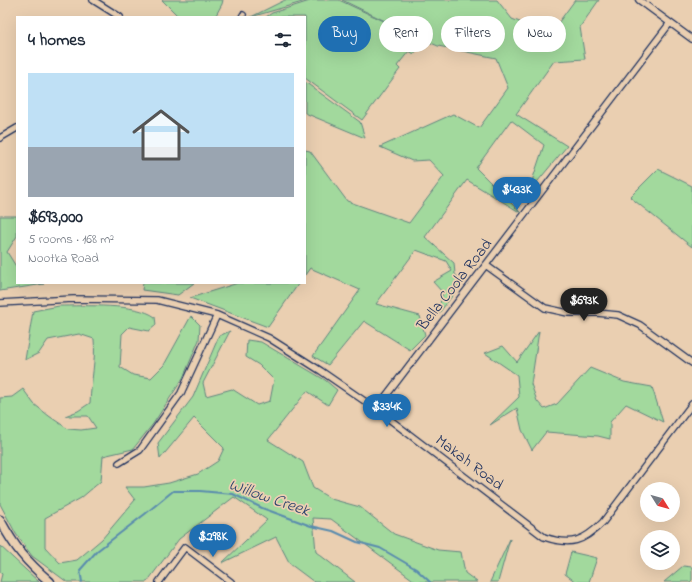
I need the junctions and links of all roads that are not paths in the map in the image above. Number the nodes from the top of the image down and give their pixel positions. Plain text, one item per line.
1 (93, 0) edge
2 (639, 0) edge
3 (118, 16) edge
4 (670, 23) junction
5 (692, 39) edge
6 (16, 129) edge
7 (0, 138) edge
8 (487, 266) junction
9 (0, 303) edge
10 (217, 315) junction
11 (692, 363) edge
12 (692, 404) edge
13 (376, 409) junction
14 (119, 463) dead end
15 (0, 520) edge
16 (50, 582) edge
17 (159, 582) edge
18 (231, 582) edge

1 - 3 street
2 - 4 street
4 - 5 street
4 - 8 street, Bella Coola Road
6 - 7 street
8 - 11 street
8 - 13 street, Bella Coola Road
9 - 10 street, Makah Road
10 - 13 street, Makah Road
10 - 14 street
12 - 13 street, Makah Road
15 - 16 street
17 - 18 street

